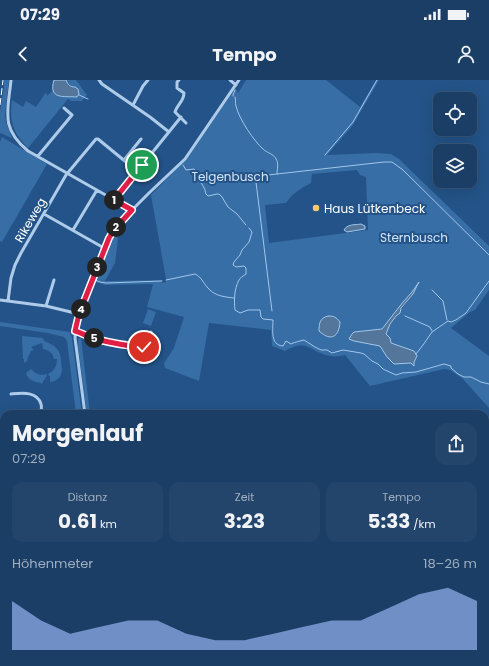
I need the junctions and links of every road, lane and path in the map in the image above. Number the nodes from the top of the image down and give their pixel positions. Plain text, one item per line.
1 (11, 80) edge
2 (99, 80) edge
3 (148, 80) edge
4 (179, 80) edge
5 (230, 80) edge
6 (239, 80) edge
7 (236, 85) junction
8 (133, 105) junction
9 (64, 108) dead end
10 (181, 117) junction
11 (186, 123) dead end
12 (169, 132) junction
13 (141, 139) dead end
14 (38, 156) junction
15 (124, 160) junction
16 (137, 171) junction
17 (68, 173) junction
18 (97, 190) junction
19 (114, 200) junction
20 (132, 210) junction
21 (44, 214) junction
22 (73, 230) junction
23 (104, 248) junction
24 (54, 280) dead end
25 (0, 300) edge
26 (8, 301) junction
27 (46, 306) junction
28 (79, 314) junction
29 (75, 331) junction
30 (150, 332) dead end
31 (11, 394) dead end
32 (41, 410) edge
33 (84, 410) edge

1 - 14 street
2 - 8 street
3 - 8 street
4 - 10 street
5 - 7 street
6 - 7 street
7 - 20 street
8 - 12 street
9 - 14 street
10 - 11 street
10 - 12 street
12 - 16 street
13 - 15 street
14 - 17 street
15 - 16 street
15 - 17 street, Rikeweg
16 - 19 street
17 - 18 street
17 - 21 street, Rikeweg
18 - 19 street
18 - 22 street
19 - 20 street
20 - 23 street
21 - 22 street
21 - 26 street, Rikeweg
22 - 23 street
23 - 28 street
24 - 27 street
25 - 26 street
26 - 27 street
27 - 28 street
28 - 29 street
29 - 30 street
29 - 33 street
31 - 32 street

